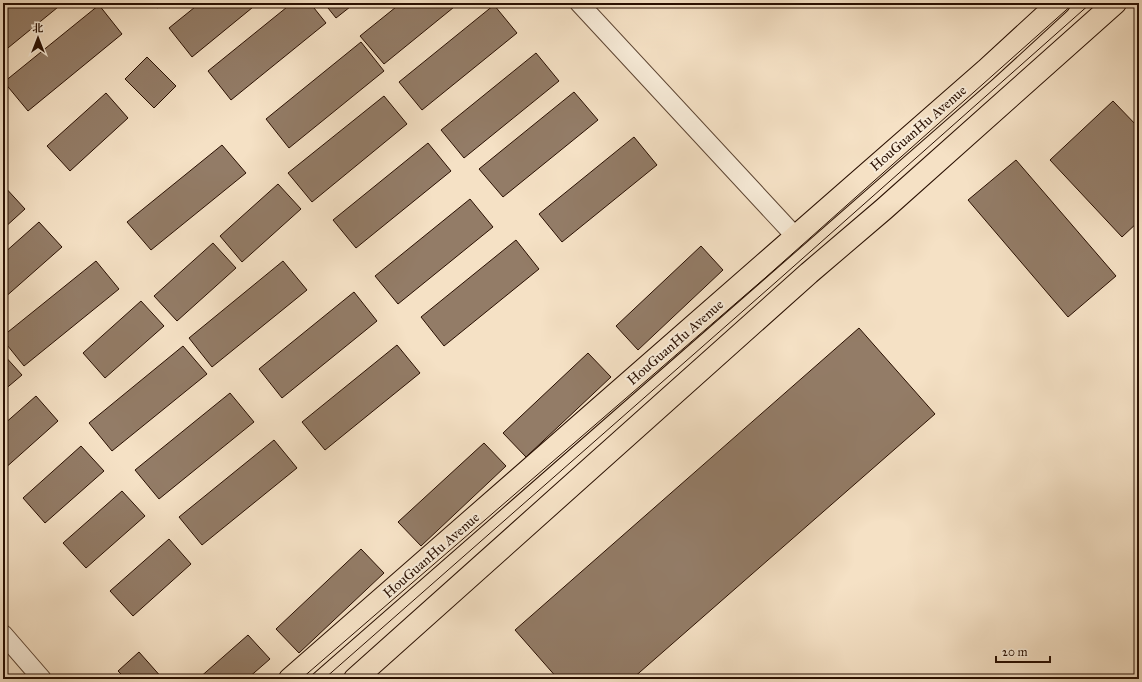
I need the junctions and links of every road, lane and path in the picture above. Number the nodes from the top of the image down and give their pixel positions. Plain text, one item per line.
1 (579, 3) edge
2 (1059, 3) edge
3 (1115, 3) edge
4 (795, 236) junction
5 (3, 634) edge
6 (42, 679) edge
7 (290, 679) edge
8 (355, 679) edge

1 - 4 street
2 - 4 main road, HouGuanHu Avenue
3 - 8 main road
4 - 7 main road, HouGuanHu Avenue
5 - 6 street

